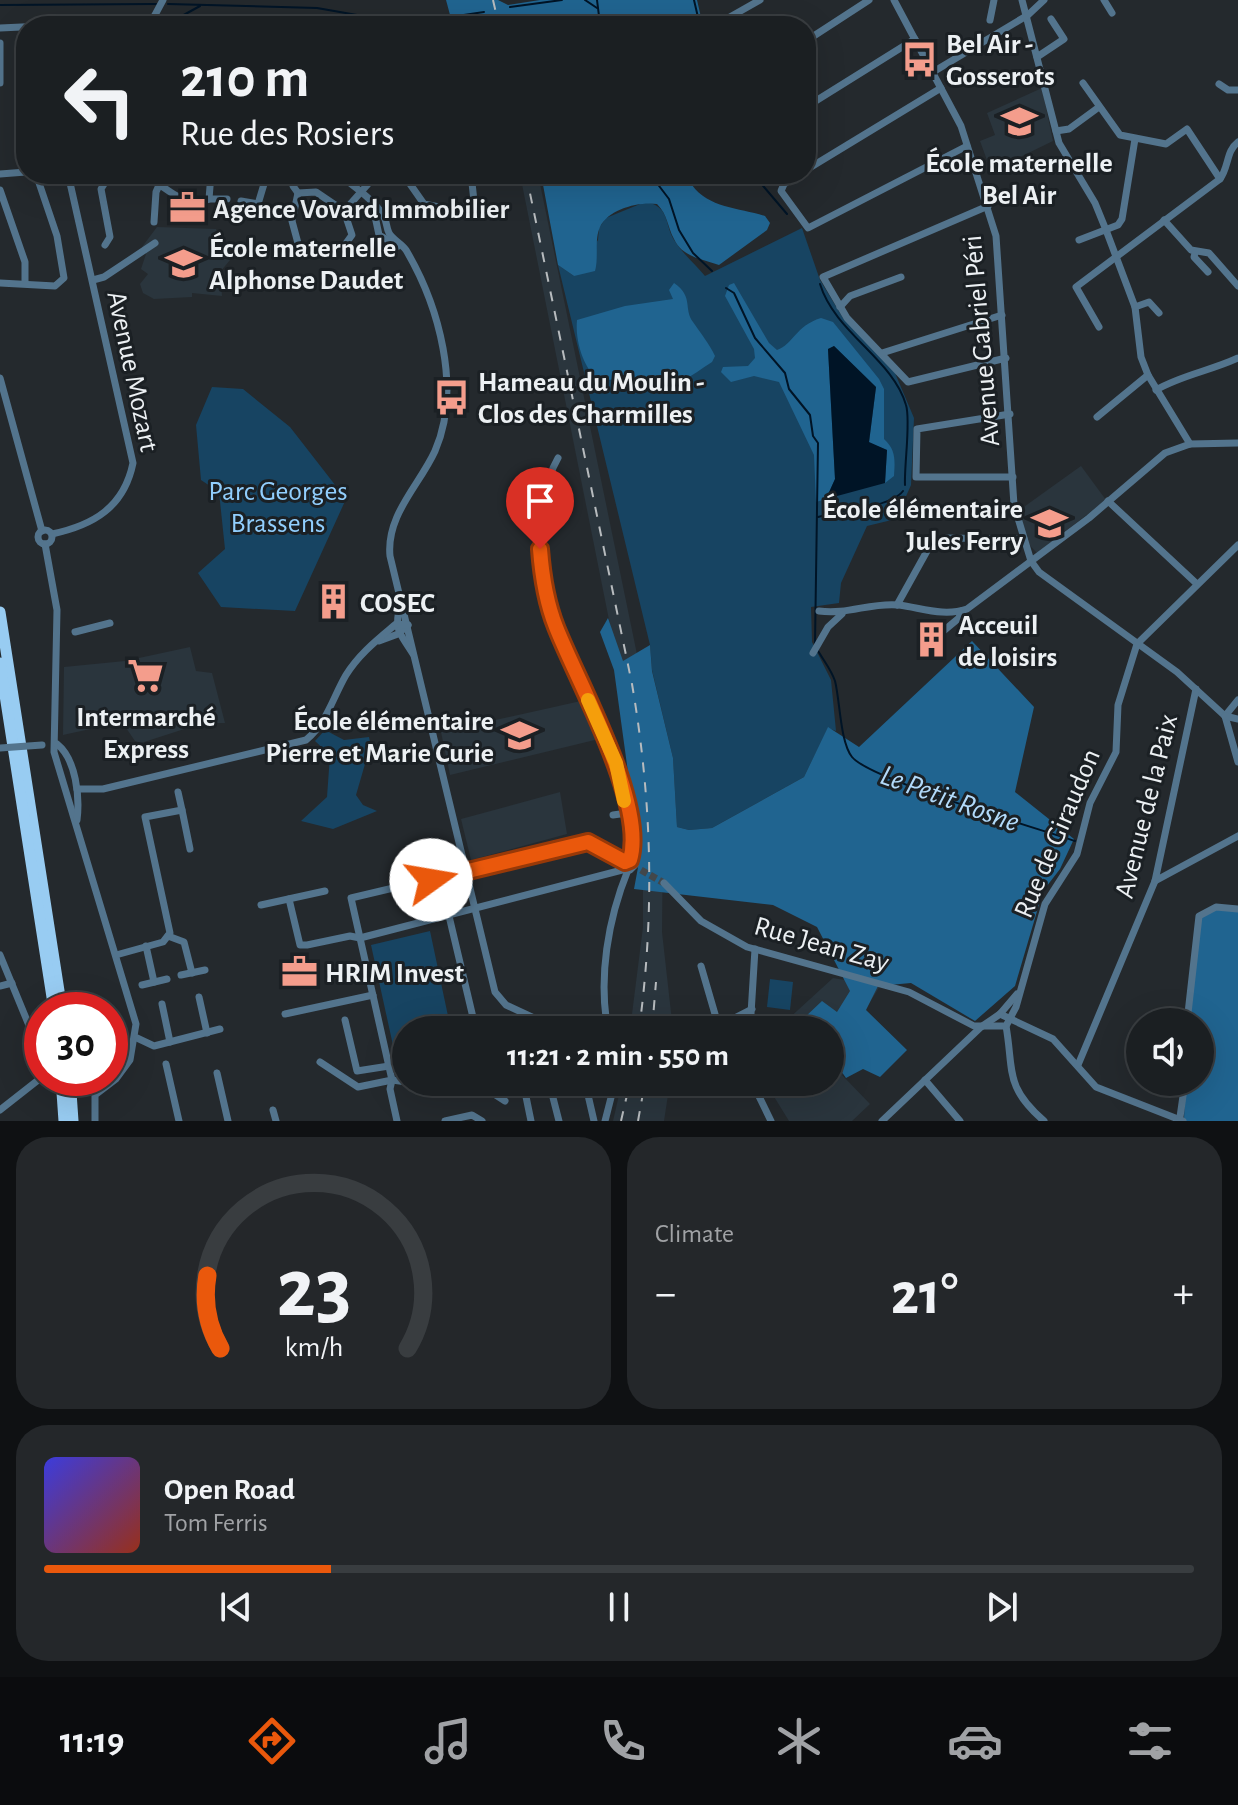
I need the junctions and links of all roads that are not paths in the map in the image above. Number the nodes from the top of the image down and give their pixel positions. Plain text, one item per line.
1 (869, 0) edge
2 (894, 0) edge
3 (994, 0) edge
4 (1022, 0) edge
5 (1044, 0) edge
6 (1104, 0) edge
7 (756, 1) edge
8 (1112, 13) dead end
9 (1028, 15) junction
10 (731, 16) edge
11 (1051, 19) dead end
12 (990, 20) dead end
13 (816, 34) edge
14 (915, 39) junction
15 (0, 43) edge
16 (1037, 57) junction
17 (933, 72) junction
18 (0, 83) edge
19 (1083, 83) dead end
20 (1219, 84) dead end
21 (941, 88) junction
22 (1238, 90) edge
23 (816, 101) edge
24 (1099, 107) junction
25 (1056, 131) junction
26 (1135, 139) junction
27 (1238, 142) edge
28 (967, 146) junction
29 (816, 164) edge
30 (1220, 179) junction
31 (39, 184) edge
32 (70, 184) edge
33 (105, 184) edge
34 (160, 184) edge
35 (168, 184) edge
36 (210, 184) edge
37 (265, 184) edge
38 (293, 184) edge
39 (350, 184) edge
40 (368, 184) edge
41 (410, 184) edge
42 (472, 184) edge
43 (784, 184) edge
44 (0, 190) edge
45 (298, 193) junction
46 (360, 193) junction
47 (209, 199) junction
48 (227, 199) dead end
49 (241, 201) dead end
50 (988, 206) junction
51 (344, 211) junction
52 (1164, 220) junction
53 (154, 222) dead end
54 (1106, 230) junction
55 (1079, 240) dead end
56 (107, 241) dead end
57 (155, 243) dead end
58 (1195, 253) junction
59 (1114, 255) junction
60 (1208, 272) dead end
61 (901, 277) dead end
62 (93, 280) junction
63 (0, 283) edge
64 (25, 283) junction
65 (1238, 286) edge
66 (840, 307) junction
67 (1135, 307) junction
68 (1159, 313) dead end
69 (1002, 315) junction
70 (1099, 327) dead end
71 (882, 353) junction
72 (1006, 358) junction
73 (1238, 358) edge
74 (1148, 375) junction
75 (0, 378) edge
76 (1156, 390) junction
77 (1010, 414) junction
78 (1097, 417) dead end
79 (1238, 443) edge
80 (1190, 444) junction
81 (558, 458) dead end
82 (1013, 477) junction
83 (1108, 501) junction
84 (42, 531) junction
85 (52, 534) junction
86 (1024, 539) junction
87 (45, 544) junction
88 (1238, 545) edge
89 (1031, 561) junction
90 (1197, 584) junction
91 (401, 602) junction
92 (897, 605) junction
93 (819, 611) dead end
94 (961, 611) junction
95 (0, 612) edge
96 (842, 614) junction
97 (110, 623) dead end
98 (396, 624) junction
99 (408, 625) junction
100 (75, 632) dead end
101 (941, 633) dead end
102 (398, 634) junction
103 (374, 642) junction
104 (1137, 644) junction
105 (813, 653) dead end
106 (415, 657) junction
107 (0, 663) edge
108 (1196, 689) junction
109 (1238, 700) edge
110 (1225, 716) junction
111 (1238, 719) edge
112 (57, 744) junction
113 (0, 748) edge
114 (1238, 762) edge
115 (77, 789) junction
116 (103, 789) junction
117 (178, 792) dead end
118 (68, 797) junction
119 (80, 801) junction
120 (182, 810) junction
121 (627, 813) junction
122 (613, 815) dead end
123 (77, 821) junction
124 (1238, 836) edge
125 (190, 849) dead end
126 (631, 866) junction
127 (467, 872) junction
128 (1155, 881) junction
129 (664, 883) tunnel mouth
130 (325, 891) dead end
131 (289, 899) junction
132 (261, 905) dead end
133 (475, 909) junction
134 (1238, 909) edge
135 (449, 916) junction
136 (169, 934) junction
137 (360, 938) junction
138 (146, 946) junction
139 (755, 949) junction
140 (0, 955) edge
141 (116, 955) junction
142 (701, 966) dead end
143 (205, 970) dead end
144 (192, 973) junction
145 (181, 975) dead end
146 (167, 979) dead end
147 (154, 982) junction
148 (12, 983) junction
149 (142, 985) dead end
150 (0, 986) edge
151 (1019, 991) junction
152 (51, 992) edge
153 (59, 992) edge
154 (373, 995) junction
155 (199, 997) dead end
156 (162, 1004) dead end
157 (1189, 1008) edge
158 (752, 1009) junction
159 (24, 1013) edge
160 (285, 1014) dead end
161 (1000, 1014) junction
162 (473, 1016) edge
163 (528, 1016) edge
164 (606, 1016) edge
165 (751, 1016) edge
166 (345, 1020) dead end
167 (1002, 1024) junction
168 (981, 1027) junction
169 (220, 1029) dead end
170 (207, 1033) junction
171 (137, 1038) junction
172 (170, 1042) junction
173 (320, 1062) dead end
174 (166, 1064) dead end
175 (1078, 1065) junction
176 (389, 1066) junction
177 (217, 1073) dead end
178 (392, 1080) junction
179 (925, 1080) junction
180 (24, 1091) edge
181 (62, 1096) edge
182 (71, 1096) edge
183 (497, 1096) edge
184 (526, 1096) edge
185 (553, 1096) edge
186 (588, 1096) edge
187 (611, 1096) edge
188 (759, 1096) edge
189 (1180, 1096) edge
190 (505, 1101) dead end
191 (0, 1110) edge
192 (273, 1110) dead end
193 (1172, 1117) edge
194 (64, 1121) edge
195 (73, 1121) edge
196 (95, 1121) edge
197 (179, 1121) edge
198 (228, 1121) edge
199 (276, 1121) edge
200 (397, 1121) edge
201 (445, 1121) edge
202 (482, 1121) edge
203 (531, 1121) edge
204 (559, 1121) edge
205 (594, 1121) edge
206 (605, 1121) edge
207 (771, 1121) edge
208 (882, 1121) edge
209 (960, 1121) edge
210 (1044, 1121) edge
211 (1156, 1121) edge

1 - 13 street
2 - 14 street, Avenue Gabriel Péri
3 - 12 street
4 - 9 street
5 - 9 street
6 - 8 street
7 - 10 street
9 - 16 street
9 - 17 street
11 - 16 street
14 - 17 street, Avenue Gabriel Péri
14 - 23 street
15 - 18 street
16 - 25 street
17 - 21 street, Avenue Gabriel Péri
19 - 24 street
20 - 22 street
21 - 28 street, Avenue Gabriel Péri
21 - 29 street
24 - 25 street
24 - 26 street
25 - 54 street
26 - 30 street
26 - 54 street
27 - 30 street
28 - 43 street
28 - 50 street, Avenue Gabriel Péri
30 - 52 street
31 - 64 street
32 - 62 street, Avenue Mozart
33 - 56 street
34 - 53 street
35 - 47 street
36 - 47 street
37 - 49 street
38 - 45 street
39 - 46 street
40 - 46 street
41 - 42 street
44 - 64 street
45 - 51 street
45 - 51 street
46 - 51 street
46 - 91 street
47 - 48 street
50 - 66 street
50 - 69 street, Avenue Gabriel Péri
52 - 58 street
52 - 59 street
54 - 55 street
54 - 59 street
57 - 62 street
58 - 60 street
58 - 65 street
59 - 67 street
59 - 70 street
61 - 66 street
62 - 85 street, Avenue Mozart
63 - 64 street
66 - 71 street
67 - 68 street
67 - 74 street
69 - 71 street
69 - 72 street, Avenue Gabriel Péri
71 - 72 street
72 - 77 street, Avenue Gabriel Péri
73 - 76 street
74 - 76 street
74 - 78 street
75 - 84 street
76 - 80 street
77 - 82 street, Avenue Gabriel Péri
77 - 82 street
79 - 80 street
80 - 83 street
81 - 121 street
82 - 86 street, Avenue Gabriel Péri
83 - 89 street
83 - 90 street
84 - 85 street
84 - 87 street
85 - 87 street
86 - 89 street, Avenue Gabriel Péri
86 - 92 street
87 - 112 street
88 - 90 street
89 - 94 street
89 - 104 street
90 - 104 street
91 - 98 street
91 - 99 street
92 - 94 street
92 - 96 street
93 - 96 street
94 - 101 street
95 - 153 highway
96 - 105 street
97 - 100 street
98 - 99 street
98 - 102 street
98 - 103 street
99 - 102 street
99 - 106 street
102 - 103 street
102 - 106 street
103 - 116 street
104 - 108 street
104 - 151 street, Rue de Giraudon
106 - 127 street
107 - 152 highway
108 - 110 street
108 - 128 street, Avenue de la Paix
109 - 110 street
110 - 111 street
110 - 114 street
112 - 113 street, bridge
112 - 115 street
112 - 118 street
115 - 116 street
115 - 118 street
115 - 119 street
116 - 119 street
117 - 120 street
118 - 119 street
118 - 123 street
119 - 123 street
120 - 125 street
120 - 136 street
121 - 122 street
121 - 126 street
123 - 141 street
124 - 128 street
126 - 127 street
126 - 133 street
126 - 164 street
127 - 133 street
127 - 137 street
128 - 175 street, Avenue de la Paix
129 - 139 street, Rue Jean Zay
130 - 131 street
131 - 132 street
131 - 137 street
133 - 135 street
133 - 163 street
134 - 157 street
135 - 137 street
135 - 162 street
136 - 138 street
136 - 144 street
137 - 154 street
138 - 141 street
138 - 147 street
139 - 158 street
139 - 168 street, Rue Jean Zay
140 - 148 street
141 - 171 street
142 - 158 street
143 - 144 street
144 - 145 street
146 - 147 street
147 - 149 street
148 - 150 street
148 - 159 street
151 - 161 street, Rue de Giraudon
151 - 167 street, Rue de Giraudon
154 - 160 street
154 - 176 street
155 - 170 street
156 - 172 street
158 - 165 street
161 - 167 street
161 - 167 street, Rue de Giraudon
166 - 176 street
167 - 168 street
167 - 175 street
167 - 210 street
168 - 179 street
169 - 170 street
170 - 172 street
171 - 172 street
171 - 196 street
173 - 178 street
174 - 197 street
175 - 193 street
176 - 178 street
177 - 198 street
178 - 200 street
179 - 208 street
179 - 209 street
180 - 191 street
181 - 194 highway
182 - 195 highway
183 - 190 street
184 - 203 street
185 - 204 street
186 - 205 street
187 - 206 street
188 - 207 street
189 - 193 street
192 - 199 street
193 - 211 street
201 - 202 street

